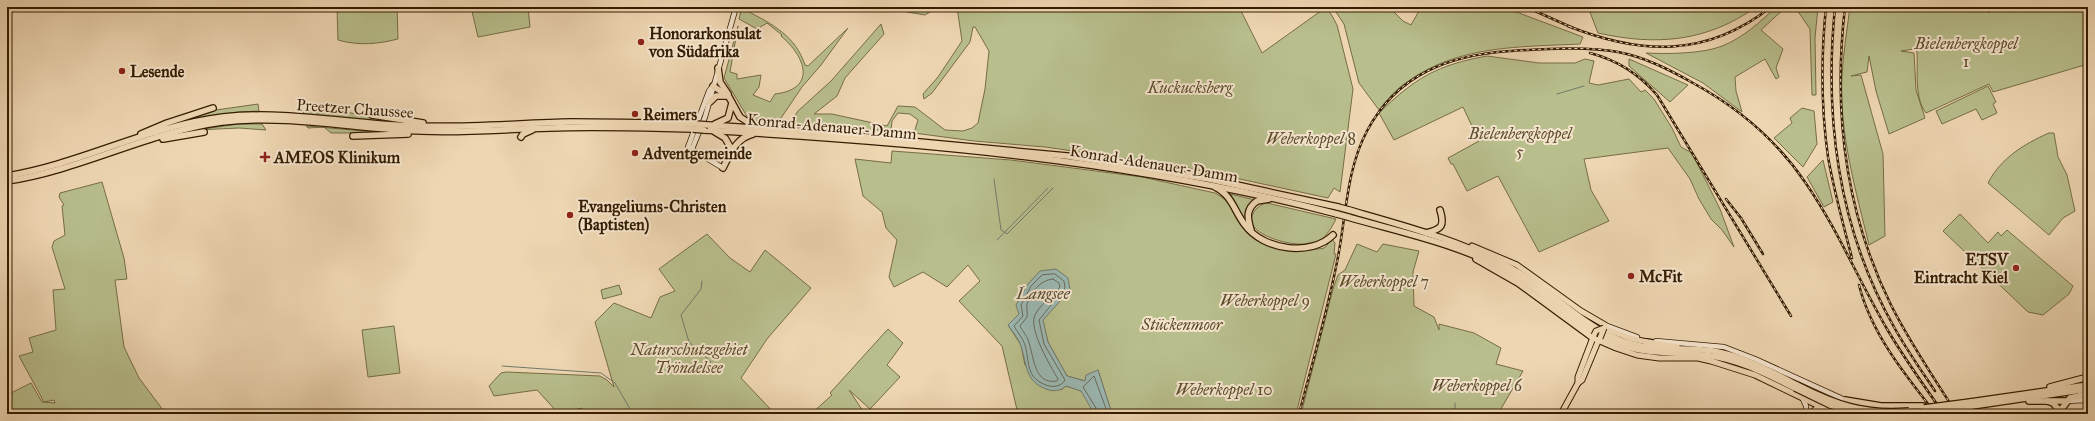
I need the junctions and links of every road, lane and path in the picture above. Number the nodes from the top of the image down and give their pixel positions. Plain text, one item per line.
1 (736, 7) edge
2 (718, 68) junction
3 (713, 86) junction
4 (729, 97) junction
5 (710, 102) junction
6 (732, 103) junction
7 (213, 108) dead end
8 (372, 115) dead end
9 (579, 118) dead end
10 (596, 122) junction
11 (443, 127) junction
12 (694, 127) junction
13 (542, 128) junction
14 (707, 128) junction
15 (757, 130) junction
16 (204, 132) dead end
17 (434, 132) junction
18 (352, 136) dead end
19 (521, 137) dead end
20 (696, 140) junction
21 (124, 143) junction
22 (139, 143) junction
23 (690, 148) junction
24 (732, 150) junction
25 (701, 154) junction
26 (723, 168) joint
27 (7, 176) edge
28 (7, 181) edge
29 (1207, 183) junction
30 (1281, 199) junction
31 (1440, 210) dead end
32 (1337, 211) junction
33 (1251, 230) junction
34 (1426, 233) junction
35 (1333, 235) dead end
36 (1450, 241) junction
37 (1437, 243) junction
38 (1472, 246) joint
39 (1576, 316) junction
40 (1606, 328) junction
41 (1596, 336) junction
42 (1644, 341) junction
43 (1683, 350) junction
44 (1720, 357) junction
45 (1698, 358) junction
46 (2087, 377) edge
47 (2088, 385) edge
48 (1796, 387) junction
49 (2088, 389) edge
50 (2029, 394) junction
51 (2088, 394) edge
52 (1834, 395) junction
53 (1803, 399) junction
54 (1845, 400) junction
55 (2017, 400) junction
56 (2088, 400) edge
57 (2046, 401) junction
58 (2066, 401) junction
59 (1971, 404) junction
60 (1819, 406) junction
61 (1925, 410) edge
62 (1934, 413) edge
63 (1561, 414) edge
64 (1808, 414) edge
65 (1839, 414) edge
66 (1846, 414) edge
67 (1861, 414) edge

1 - 2 main road
2 - 3 main road
2 - 4 highway
3 - 4 highway
3 - 5 main road
3 - 23 main road
4 - 5 highway
4 - 6 highway
5 - 20 main road
6 - 14 highway
6 - 15 highway
7 - 21 highway
8 - 11 highway
9 - 10 highway
10 - 11 highway, Preetzer Chaussee
10 - 12 highway, Preetzer Chaussee
11 - 21 highway, Preetzer Chaussee
12 - 13 highway, Preetzer Chaussee
12 - 14 highway, Preetzer Chaussee, bridge
13 - 17 highway, Preetzer Chaussee
13 - 19 highway
14 - 15 highway, Konrad-Adenauer-Damm
14 - 24 highway
15 - 24 highway
15 - 29 highway, Konrad-Adenauer-Damm
15 - 32 highway, Konrad-Adenauer-Damm
16 - 22 highway
17 - 18 highway
17 - 22 highway, Preetzer Chaussee
20 - 23 main road
20 - 25 main road
21 - 27 highway, Preetzer Chaussee
22 - 28 highway, Preetzer Chaussee
23 - 25 main road
24 - 26 highway
25 - 26 main road
29 - 30 highway, Konrad-Adenauer-Damm
29 - 33 highway
30 - 32 highway, Konrad-Adenauer-Damm
30 - 33 highway
31 - 34 highway
32 - 34 highway, Konrad-Adenauer-Damm, bridge
32 - 37 highway, Konrad-Adenauer-Damm, bridge
33 - 35 highway
34 - 36 highway, Konrad-Adenauer-Damm
36 - 38 highway
36 - 39 highway, Konrad-Adenauer-Damm
37 - 39 highway, Konrad-Adenauer-Damm
37 - 41 highway
38 - 40 main road
39 - 43 highway
39 - 44 highway
40 - 41 main road, bridge
40 - 42 main road
40 - 42 main road
41 - 45 main road
41 - 63 main road
42 - 43 highway
42 - 52 main road
43 - 48 highway
44 - 45 highway
44 - 48 highway
45 - 53 main road
46 - 50 highway
47 - 50 highway
48 - 61 highway, bridge
48 - 67 highway, bridge
49 - 55 highway
50 - 59 highway
51 - 58 highway
52 - 54 main road
52 - 60 main road
53 - 60 main road
53 - 64 main road
54 - 61 highway
54 - 66 main road
55 - 57 highway
55 - 59 highway
56 - 58 main road
57 - 58 highway
57 - 58 highway
59 - 61 highway, bridge
59 - 62 highway, bridge
60 - 64 main road
60 - 65 main road
61 - 62 highway, bridge

